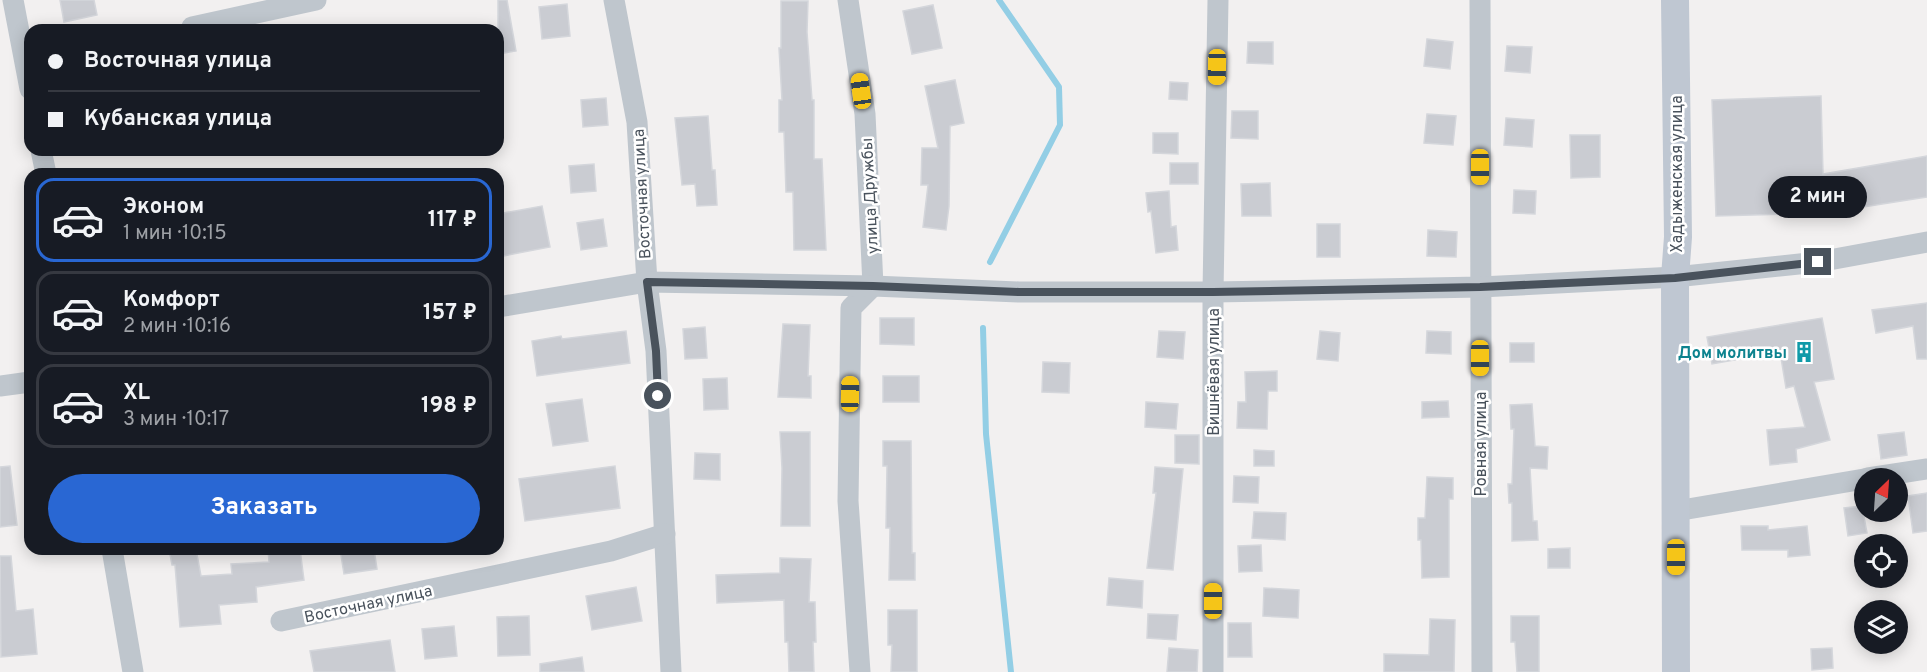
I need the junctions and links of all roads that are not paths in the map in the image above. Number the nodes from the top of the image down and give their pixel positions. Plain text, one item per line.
1 (13, 0) edge
2 (316, 0) edge
3 (614, 0) edge
4 (848, 0) edge
5 (1218, 0) edge
6 (1480, 0) edge
7 (1675, 0) edge
8 (206, 24) edge
9 (24, 58) edge
10 (1927, 242) edge
11 (1675, 278) junction
12 (647, 282) junction
13 (873, 286) junction
14 (1480, 287) junction
15 (1213, 292) junction
16 (504, 306) edge
17 (24, 383) edge
18 (0, 386) edge
19 (1927, 469) edge
20 (1908, 472) edge
21 (1854, 481) edge
22 (1676, 511) junction
23 (665, 534) junction
24 (113, 555) edge
25 (281, 621) dead end
26 (133, 672) edge
27 (671, 672) edge
28 (860, 672) edge
29 (1213, 672) edge
30 (1482, 672) edge
31 (1676, 672) edge

1 - 9 street
2 - 8 street
3 - 12 street, Восточная улица
4 - 13 street, улица Дружбы
5 - 15 street, Вишнёвая улица
6 - 14 street, Ровная улица
7 - 11 main road, Хадыженская улица
10 - 11 street
11 - 14 street
11 - 22 main road, Хадыженская улица
12 - 13 street
12 - 16 street
12 - 23 street, Восточная улица
13 - 15 street
13 - 28 street
14 - 15 street
14 - 30 street, Ровная улица
15 - 29 street, Вишнёвая улица
17 - 18 street
19 - 20 street
21 - 22 street
22 - 31 main road, Хадыженская улица
23 - 25 street, Восточная улица
23 - 27 street, Восточная улица
24 - 26 street

